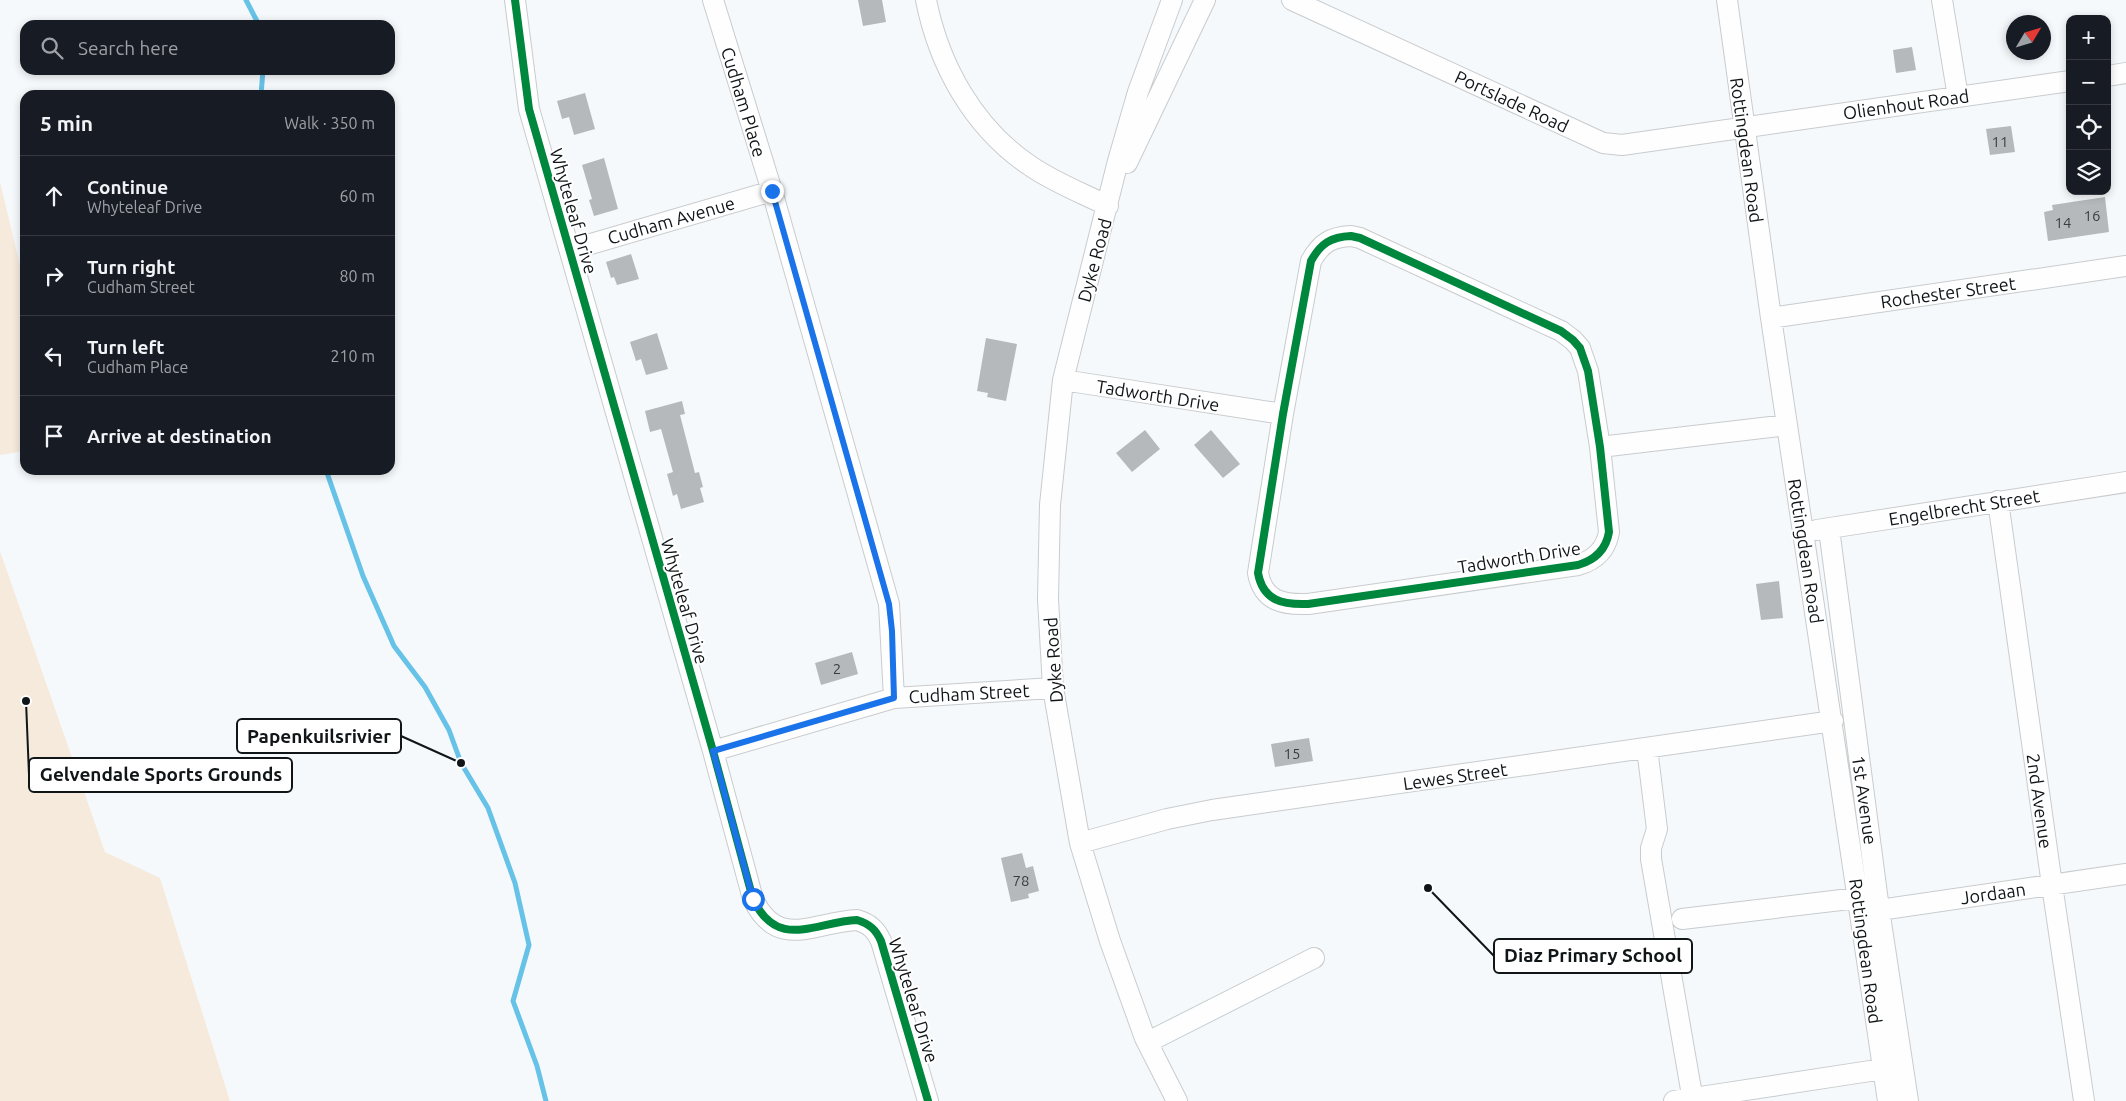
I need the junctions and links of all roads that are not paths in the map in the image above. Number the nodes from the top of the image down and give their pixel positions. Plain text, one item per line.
1 (515, 0) edge
2 (713, 0) edge
3 (926, 0) edge
4 (1172, 0) edge
5 (1205, 0) edge
6 (1292, 0) edge
7 (1727, 0) edge
8 (1942, 0) edge
9 (2126, 73) edge
10 (2111, 75) edge
11 (2066, 82) edge
12 (1958, 98) junction
13 (1743, 127) junction
14 (772, 191) junction
15 (1108, 206) junction
16 (570, 250) junction
17 (2126, 266) edge
18 (1771, 318) junction
19 (1062, 380) junction
20 (1283, 414) junction
21 (1786, 425) junction
22 (1600, 447) junction
23 (2126, 482) edge
24 (1998, 500) junction
25 (1828, 529) junction
26 (1802, 531) junction
27 (1053, 688) junction
28 (894, 698) junction
29 (1832, 722) junction
30 (1647, 748) junction
31 (713, 751) junction
32 (1080, 843) junction
33 (2126, 874) edge
34 (2052, 885) junction
35 (1866, 907) junction
36 (1682, 919) dead end
37 (1314, 958) dead end
38 (1148, 1042) junction
39 (1883, 1069) junction
40 (1686, 1100) edge
41 (928, 1101) edge
42 (1177, 1101) edge
43 (1888, 1101) edge
44 (1908, 1101) edge
45 (2084, 1101) edge

1 - 16 street, Whyteleaf Drive
2 - 14 street, Cudham Place
3 - 15 street
4 - 15 street, Dyke Road
5 - 15 street, Dyke Road
6 - 13 street, Portslade Road
7 - 13 street, Rottingdean Road
8 - 12 street
9 - 10 street
11 - 12 street, Olienhout Road
12 - 13 street, Olienhout Road
13 - 18 street, Rottingdean Road
14 - 16 street, Cudham Avenue
14 - 28 street, Cudham Place
15 - 19 street, Dyke Road
16 - 31 street, Whyteleaf Drive
17 - 18 street, Rochester Street
18 - 21 street, Rottingdean Road
19 - 20 street, Tadworth Drive
19 - 27 street, Dyke Road
20 - 22 street, Tadworth Drive
20 - 22 street, Tadworth Drive
21 - 22 street
21 - 26 street, Rottingdean Road
23 - 24 street, Engelbrecht Street
24 - 25 street, Engelbrecht Street
24 - 34 street, 2nd Avenue
25 - 26 street, Engelbrecht Street
25 - 35 street, 1st Avenue
26 - 29 street, Rottingdean Road
27 - 28 street, Cudham Street
27 - 32 street, Dyke Road
28 - 31 street, Cudham Street
29 - 30 street, Lewes Street
29 - 35 street, Rottingdean Road
30 - 32 street, Lewes Street
30 - 40 street
31 - 41 street, Whyteleaf Drive
32 - 38 street, Dyke Road
33 - 34 street, Jordaan
34 - 35 street, Jordaan
34 - 45 street, 2nd Avenue
35 - 36 street, Jordaan
35 - 39 street, Rottingdean Road
35 - 44 street, 1st Avenue
37 - 38 street
38 - 42 street, Dyke Road
39 - 40 street
39 - 43 street, Rottingdean Road

